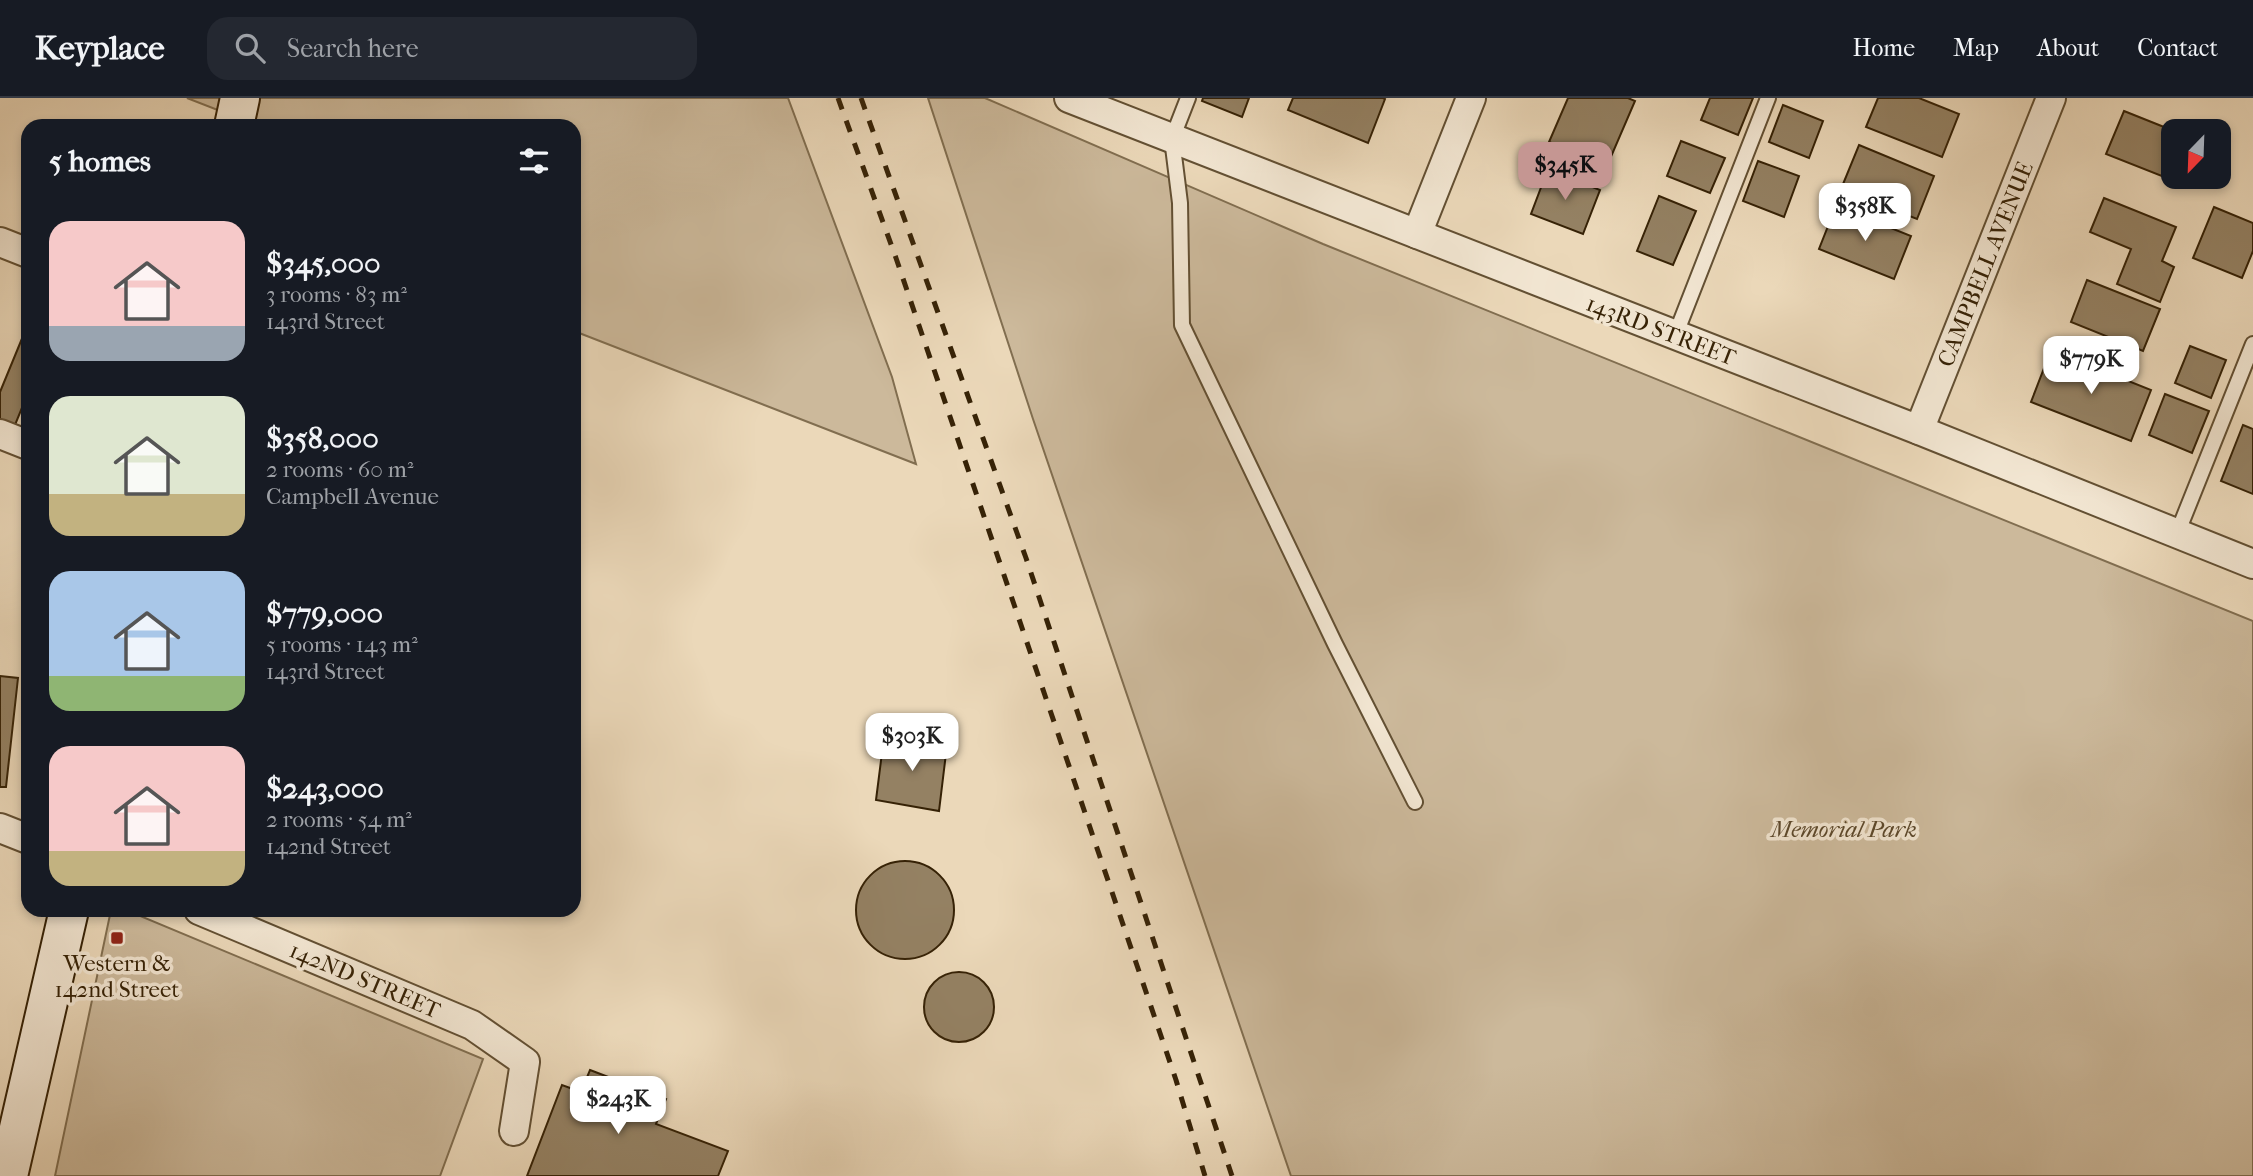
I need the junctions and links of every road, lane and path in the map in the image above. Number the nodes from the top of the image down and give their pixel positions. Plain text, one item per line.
1 (240, 98) edge
2 (1069, 98) edge
3 (1188, 98) edge
4 (1471, 98) edge
5 (1768, 98) edge
6 (2051, 98) edge
7 (236, 119) edge
8 (1172, 139) junction
9 (1417, 234) junction
10 (0, 242) edge
11 (21, 250) edge
12 (1675, 335) junction
13 (2253, 344) edge
14 (1919, 430) junction
15 (0, 434) edge
16 (21, 442) edge
17 (2177, 534) junction
18 (2253, 564) edge
19 (1415, 802) dead end
20 (0, 828) edge
21 (21, 836) edge
22 (67, 917) edge
23 (216, 917) edge
24 (514, 1131) dead end
25 (8, 1132) edge
26 (8, 1176) edge

1 - 7 main road
2 - 8 street, 143RD STREET
3 - 8 lane
4 - 9 street
5 - 12 lane
6 - 14 street, CAMPBELL AVENUE
8 - 9 street, 143RD STREET
8 - 19 lane
9 - 12 street, 143RD STREET
10 - 11 street
12 - 14 street, 143RD STREET
13 - 17 lane
14 - 17 street, 143RD STREET
15 - 16 street
17 - 18 street, 143RD STREET
20 - 21 street
22 - 25 main road
23 - 24 street, 142ND STREET
25 - 26 main road

